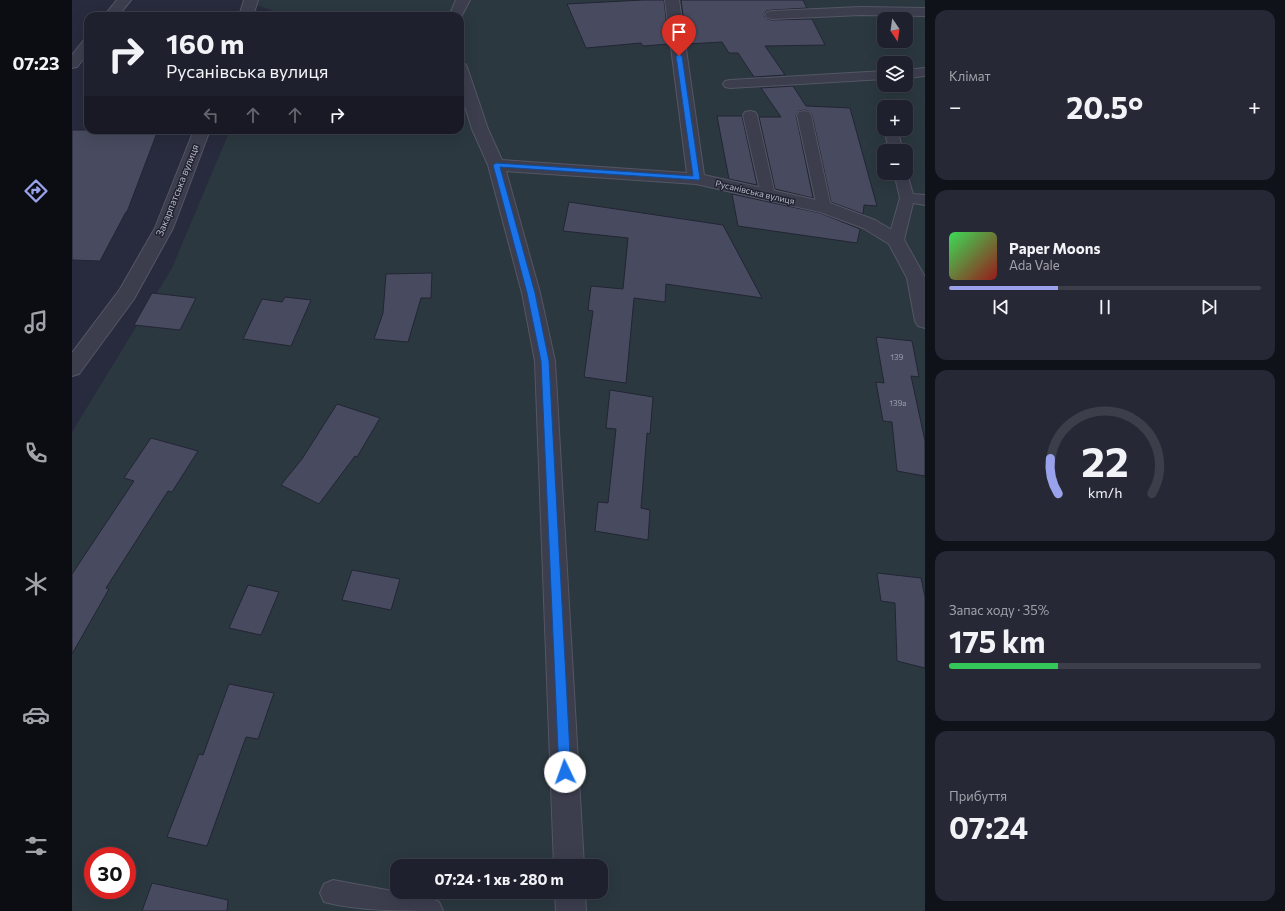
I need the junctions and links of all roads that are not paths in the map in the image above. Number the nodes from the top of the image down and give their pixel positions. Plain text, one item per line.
1 (124, 0) edge
2 (251, 0) edge
3 (463, 0) edge
4 (672, 0) edge
5 (853, 0) edge
6 (861, 11) junction
7 (114, 12) edge
8 (247, 12) edge
9 (458, 12) edge
10 (925, 12) edge
11 (772, 14) dead end
12 (84, 49) edge
13 (72, 64) edge
14 (925, 72) edge
15 (913, 73) edge
16 (877, 75) edge
17 (464, 79) edge
18 (730, 84) dead end
19 (750, 115) dead end
20 (804, 115) dead end
21 (200, 134) edge
22 (496, 165) junction
23 (696, 179) junction
24 (903, 180) edge
25 (768, 195) junction
26 (907, 198) junction
27 (925, 200) edge
28 (824, 207) junction
29 (896, 240) junction
30 (925, 321) edge
31 (72, 368) edge
32 (569, 859) edge
33 (333, 893) dead end
34 (570, 899) edge
35 (430, 911) edge
36 (571, 911) edge

1 - 7 street
2 - 8 street
3 - 9 street
4 - 23 street
5 - 6 street
6 - 10 street
6 - 11 street
12 - 13 street
14 - 15 street
16 - 18 street
17 - 22 street
19 - 25 lane
20 - 28 lane
21 - 31 street, Закарпатська вулиця
22 - 23 street, Русанівська вулиця
22 - 32 street
23 - 25 street, Русанівська вулиця
24 - 26 lane
25 - 28 street, Русанівська вулиця
26 - 27 lane
26 - 29 lane
28 - 29 street, Русанівська вулиця
29 - 30 street
33 - 35 lane
34 - 36 street

